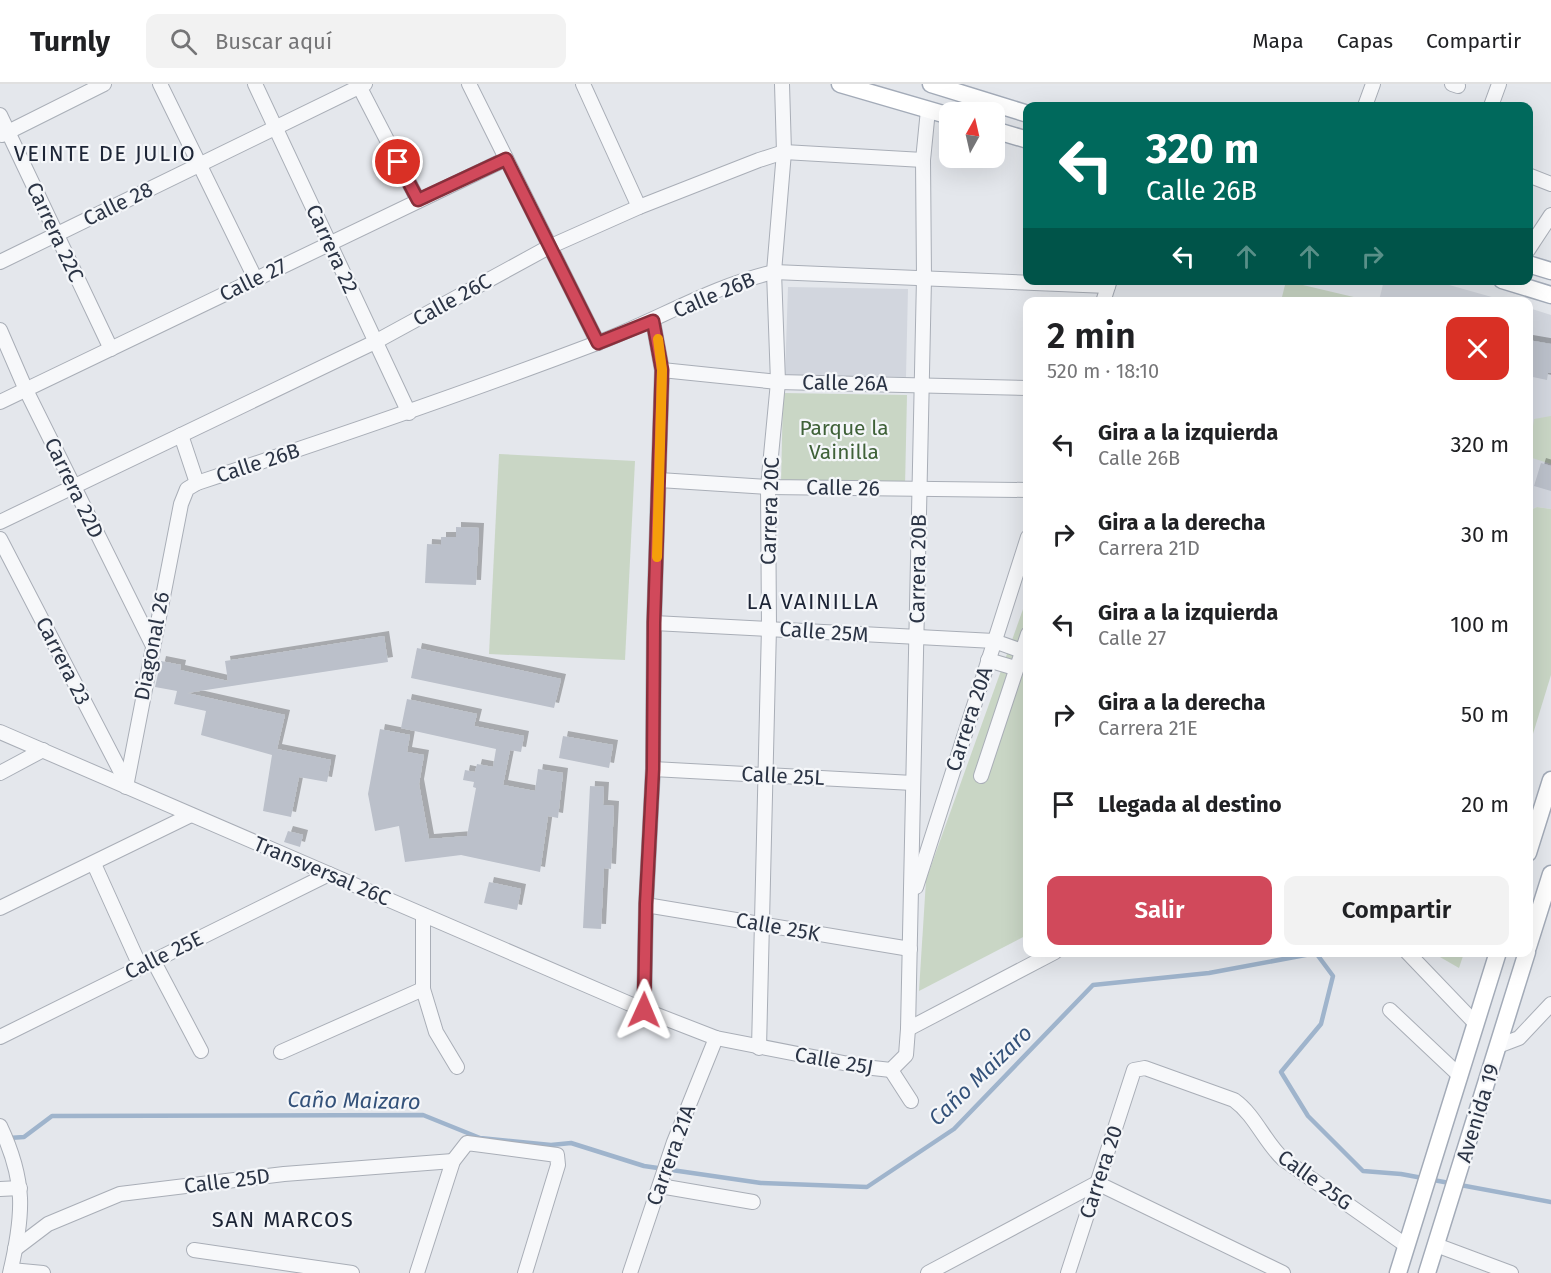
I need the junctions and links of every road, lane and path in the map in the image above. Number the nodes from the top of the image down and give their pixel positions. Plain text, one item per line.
1 (104, 84) edge
2 (160, 84) edge
3 (255, 84) edge
4 (469, 84) edge
5 (583, 84) edge
6 (782, 84) edge
7 (840, 84) edge
8 (931, 84) edge
9 (1373, 84) edge
10 (1499, 84) edge
11 (360, 85) edge
12 (1366, 102) edge
13 (1492, 102) edge
14 (928, 110) junction
15 (1023, 112) edge
16 (939, 114) edge
17 (0, 115) edge
18 (276, 129) junction
19 (1005, 133) edge
20 (4, 134) edge
21 (1023, 139) edge
22 (784, 152) junction
23 (506, 159) junction
24 (923, 160) junction
25 (198, 165) junction
26 (1533, 178) edge
27 (1551, 184) edge
28 (418, 200) junction
29 (639, 207) junction
30 (1551, 215) edge
31 (56, 234) junction
32 (1533, 242) edge
33 (329, 244) junction
34 (549, 247) junction
35 (0, 262) edge
36 (1533, 266) edge
37 (1551, 271) edge
38 (774, 272) junction
39 (255, 278) junction
40 (924, 278) junction
41 (1023, 281) edge
42 (1518, 285) edge
43 (1551, 295) edge
44 (653, 321) junction
45 (0, 330) edge
46 (375, 342) junction
47 (598, 343) junction
48 (111, 349) junction
49 (662, 370) junction
50 (778, 382) junction
51 (922, 385) junction
52 (1023, 388) edge
53 (26, 390) junction
54 (0, 402) edge
55 (409, 413) junction
56 (181, 435) junction
57 (659, 480) junction
58 (197, 483) junction
59 (74, 486) junction
60 (768, 487) junction
61 (919, 489) junction
62 (1023, 490) edge
63 (181, 504) joint
64 (0, 522) edge
65 (0, 539) edge
66 (1023, 552) edge
67 (654, 623) junction
68 (768, 627) junction
69 (916, 638) junction
70 (994, 641) junction
71 (152, 644) junction
72 (1023, 648) edge
73 (1022, 651) junction
74 (988, 660) junction
75 (1015, 668) junction
76 (0, 732) edge
77 (43, 750) junction
78 (653, 769) junction
79 (0, 773) edge
80 (766, 776) junction
81 (981, 776) dead end
82 (1551, 780) edge
83 (913, 783) junction
84 (126, 785) junction
85 (191, 815) junction
86 (1533, 837) edge
87 (94, 864) junction
88 (329, 874) junction
89 (1551, 874) edge
90 (911, 901) junction
91 (646, 904) junction
92 (0, 908) edge
93 (423, 915) junction
94 (760, 924) junction
95 (1533, 931) edge
96 (910, 949) junction
97 (1045, 957) edge
98 (1412, 957) edge
99 (1496, 957) edge
100 (1525, 957) edge
101 (153, 960) junction
102 (140, 966) junction
103 (423, 989) junction
104 (1551, 1004) edge
105 (644, 1010) junction
106 (1390, 1010) dead end
107 (1476, 1024) junction
108 (908, 1029) junction
109 (0, 1037) edge
110 (716, 1038) junction
111 (1498, 1046) junction
112 (759, 1048) junction
113 (201, 1051) dead end
114 (281, 1052) dead end
115 (457, 1067) dead end
116 (891, 1070) junction
117 (1134, 1070) joint
118 (1460, 1076) junction
119 (911, 1101) dead end
120 (0, 1126) edge
121 (453, 1161) junction
122 (661, 1181) junction
123 (1097, 1183) junction
124 (20, 1188) junction
125 (0, 1189) edge
126 (753, 1202) dead end
127 (1436, 1245) junction
128 (1407, 1246) junction
129 (15, 1249) junction
130 (194, 1250) dead end
131 (260, 1259) junction
132 (10, 1272) edge
133 (43, 1273) edge
134 (256, 1273) edge
135 (352, 1273) edge
136 (417, 1273) edge
137 (525, 1273) edge
138 (630, 1273) edge
139 (928, 1273) edge
140 (1068, 1273) edge
141 (1283, 1273) edge
142 (1398, 1273) edge
143 (1427, 1273) edge
144 (1511, 1273) edge

1 - 20 street
2 - 25 street
3 - 18 street, Carrera 22
4 - 23 street
5 - 29 street
6 - 22 street, Carrera 20C
7 - 14 main road
8 - 15 main road
9 - 12 street
10 - 13 street
11 - 18 street, Calle 28
11 - 28 street
14 - 16 main road
14 - 24 street, Carrera 20B
17 - 20 street, Carrera 22C
18 - 25 street, Calle 28
18 - 33 street, Carrera 22
19 - 21 main road
20 - 31 street, Carrera 22C
22 - 24 street, Calle 26C
22 - 29 street, Calle 26C
22 - 38 street, Carrera 20C
23 - 28 street, Calle 27
23 - 34 street
24 - 40 street, Carrera 20B
25 - 31 street, Calle 28
25 - 39 street
26 - 27 street
28 - 33 street, Calle 27
29 - 34 street, Calle 26C
30 - 32 street
31 - 35 street, Calle 28
31 - 48 street, Carrera 22C
33 - 39 street, Calle 27
33 - 46 street, Carrera 22
34 - 46 street, Calle 26C
34 - 47 street
36 - 37 main road
38 - 40 street, Calle 26B
38 - 44 street, Calle 26B
38 - 50 street, Carrera 20C
39 - 48 street, Calle 27
40 - 41 street, Calle 26B
40 - 51 street, Carrera 20B
42 - 43 main road
44 - 47 street, Calle 26B
44 - 49 street
45 - 53 street, Carrera 22D
46 - 55 street, Carrera 22
46 - 56 street, Calle 26C
47 - 55 street, Calle 26B
48 - 53 street, Calle 27
49 - 50 street, Calle 26A
49 - 57 street
50 - 51 street, Calle 26A
50 - 60 street, Carrera 20C
51 - 52 street, Calle 26A
51 - 61 street, Carrera 20B
53 - 54 street, Calle 27
53 - 59 street, Carrera 22D
55 - 58 street, Calle 26B
56 - 58 street
56 - 59 street, Calle 26C
57 - 60 street, Calle 26
57 - 67 street
58 - 63 street, Calle 26B
59 - 64 street, Calle 26C
59 - 71 street, Carrera 22D
60 - 61 street, Calle 26
60 - 68 street, Carrera 20C
61 - 62 street, Calle 26
61 - 69 street, Carrera 20B
63 - 71 street, Diagonal 26
65 - 84 street, Carrera 23
66 - 70 street, Carrera 20A
67 - 68 street, Calle 25M
67 - 78 street
68 - 69 street, Calle 25M
68 - 80 street, Carrera 20C
69 - 70 street, Calle 25M
69 - 83 street, Carrera 20B
70 - 73 street, Calle 25M
70 - 74 street, Carrera 20A
71 - 84 street, Diagonal 26
72 - 73 street
73 - 75 street
74 - 75 street
74 - 90 street, Carrera 20A
75 - 81 street
76 - 77 street, Transversal 26C
77 - 79 street
77 - 84 street, Transversal 26C
78 - 80 street, Calle 25L
78 - 91 street
80 - 83 street, Calle 25L
80 - 94 street, Carrera 20C
82 - 86 main road
83 - 90 street, Carrera 20B
84 - 85 street, Transversal 26C
85 - 87 street
85 - 88 street, Transversal 26C
87 - 92 street
87 - 102 street
88 - 93 street, Transversal 26C
88 - 101 street, Calle 25E
89 - 95 main road
90 - 96 street, Carrera 20B
91 - 94 street, Calle 25K
91 - 105 street
93 - 103 street
93 - 105 street, Transversal 26C
94 - 96 street, Calle 25K
94 - 112 street, Carrera 20C
96 - 108 street, Carrera 20B
97 - 108 street
98 - 107 street
99 - 107 main road, Avenida 19
100 - 111 main road, Avenida 19
101 - 102 street, Calle 25E
101 - 113 street
102 - 109 street, Calle 25E
103 - 114 street
103 - 115 street
104 - 111 street
105 - 110 street, Calle 25J
106 - 118 street
107 - 118 main road, Avenida 19
108 - 116 street, Calle 25J
110 - 112 street, Calle 25J
110 - 122 street, Carrera 21A
111 - 127 main road, Avenida 19
112 - 116 street, Calle 25J
116 - 119 street
117 - 123 street, Carrera 20
117 - 128 street, Calle 25G
118 - 128 main road, Avenida 19
120 - 124 street
121 - 129 street, Calle 25D
121 - 136 street
121 - 137 street
122 - 126 street
122 - 138 street, Carrera 21A
123 - 139 street
123 - 140 street, Carrera 20
123 - 141 street
124 - 125 street
124 - 129 street
127 - 143 main road, Avenida 19
127 - 144 street
128 - 142 main road, Avenida 19
129 - 132 street
130 - 131 street
131 - 134 street
131 - 135 street
132 - 133 street

